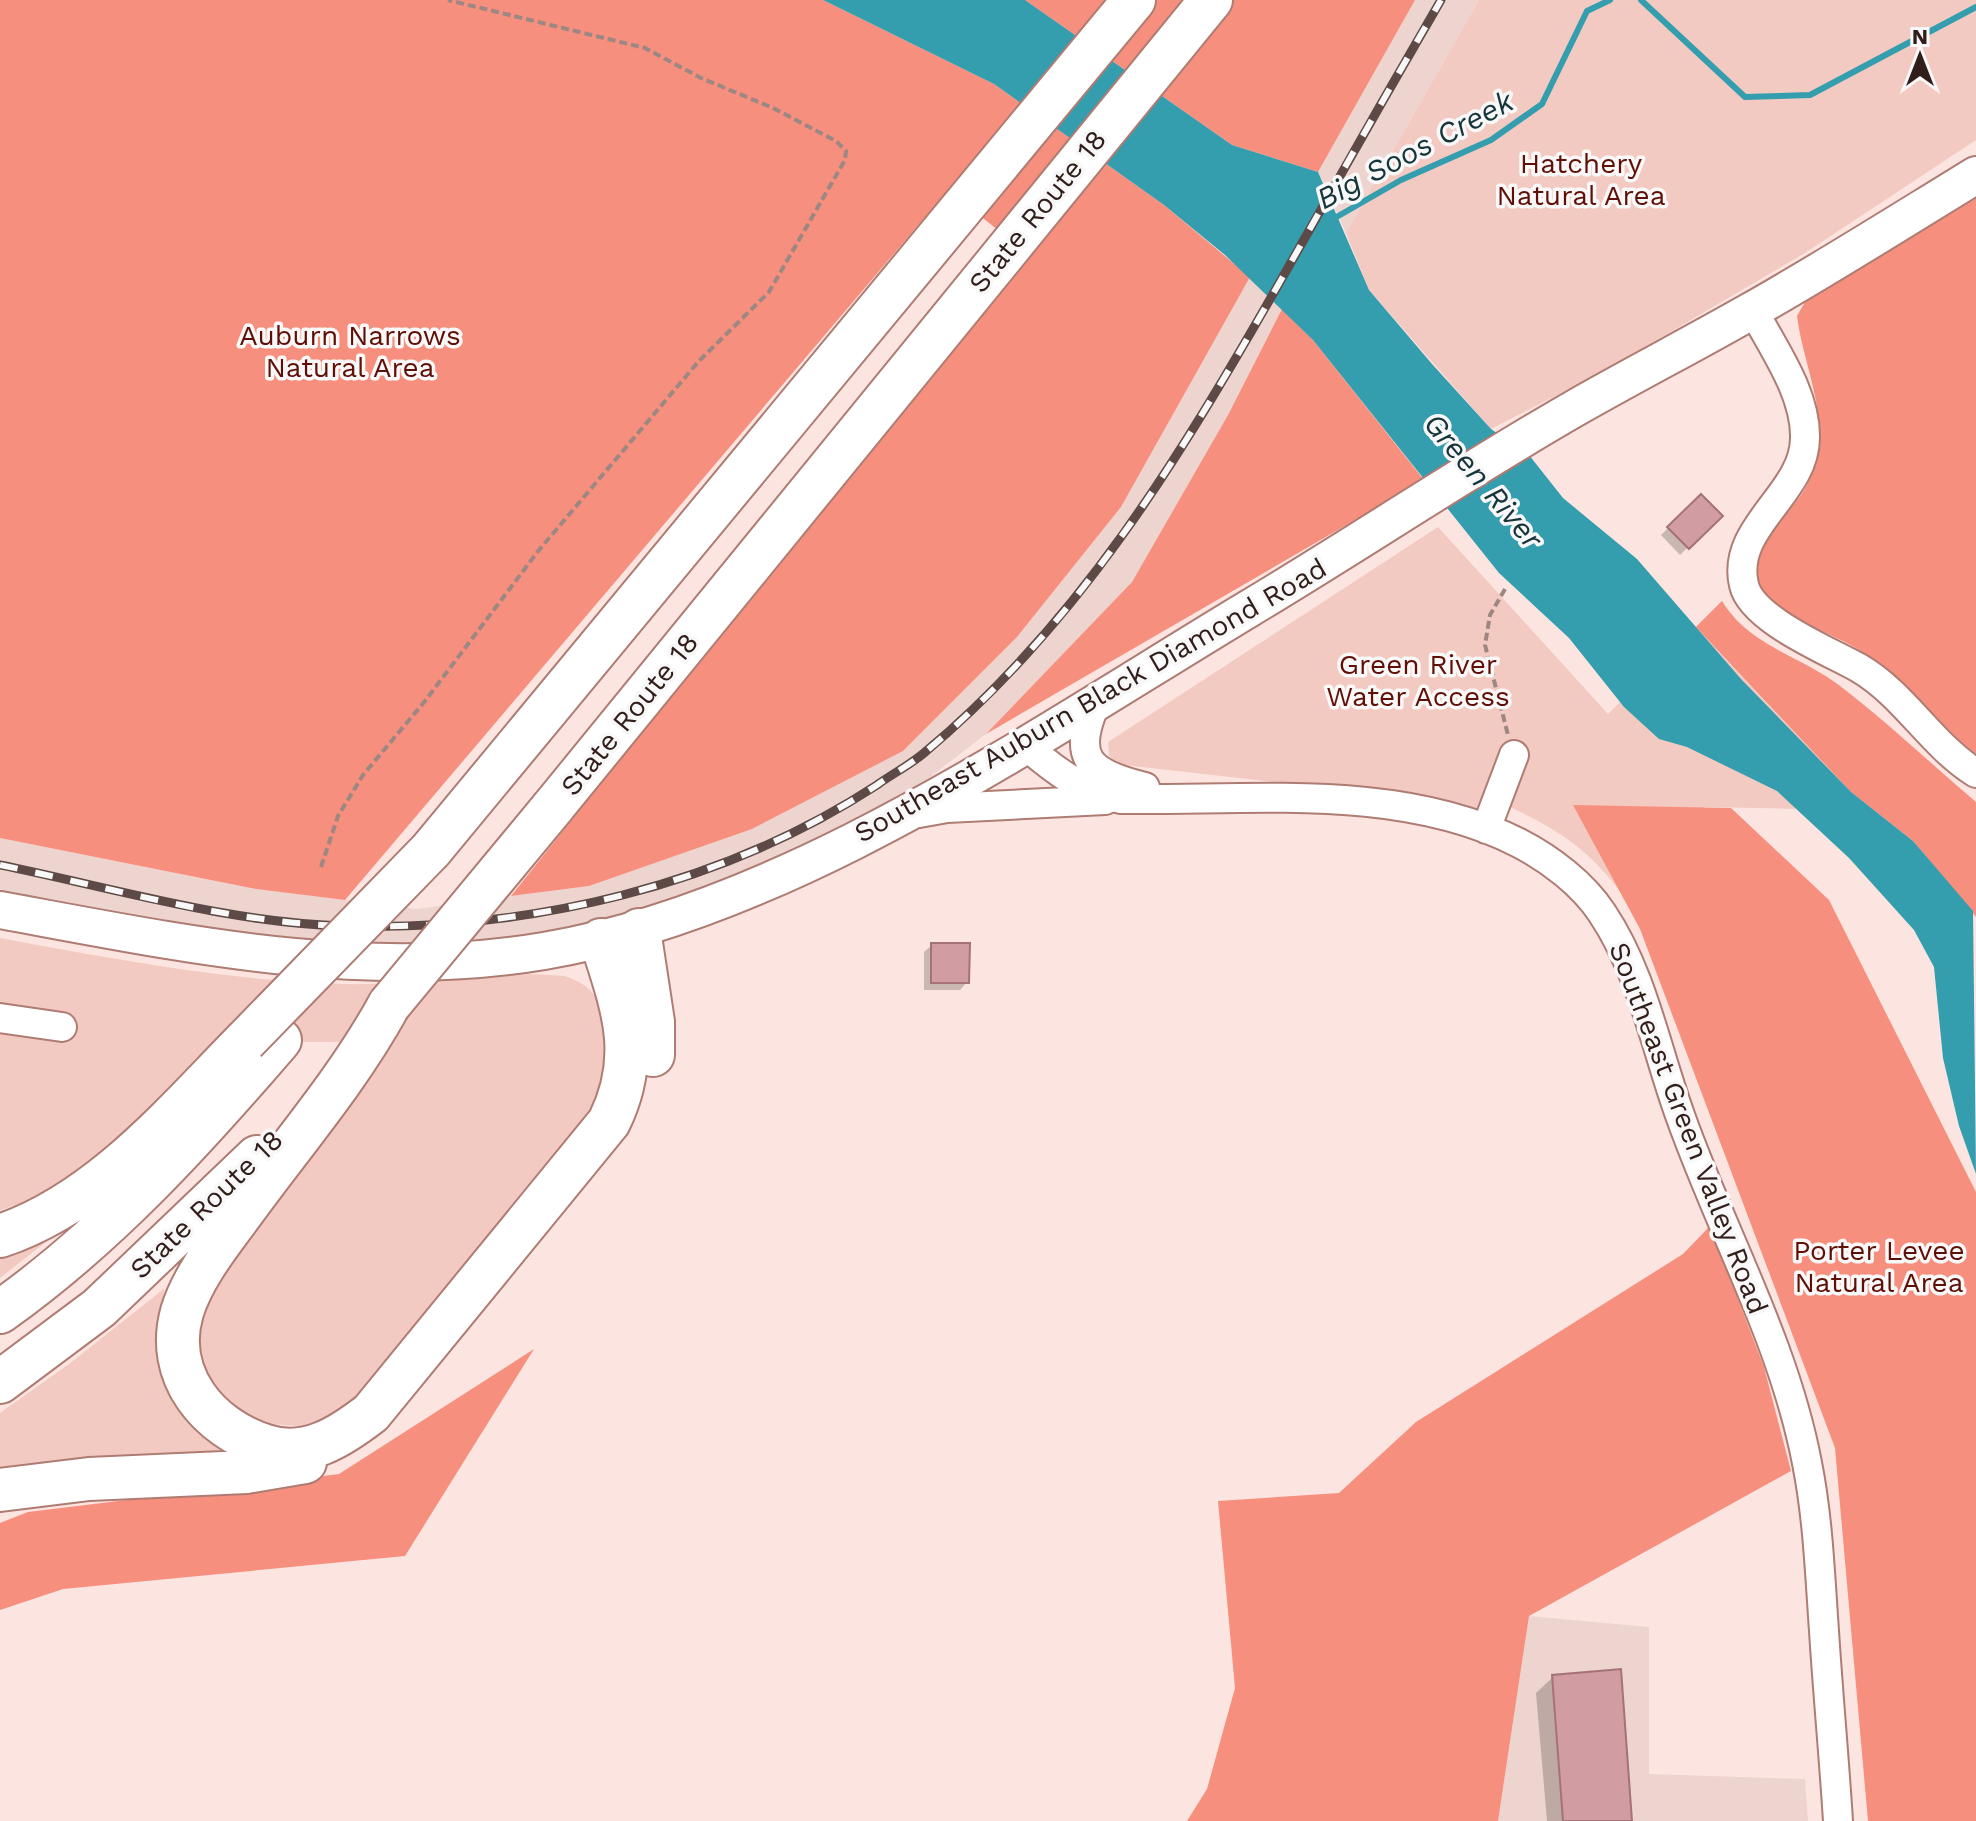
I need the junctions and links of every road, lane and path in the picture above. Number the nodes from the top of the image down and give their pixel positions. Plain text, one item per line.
1 (448, 0) edge
2 (1134, 0) edge
3 (1211, 0) edge
4 (1976, 175) edge
5 (1753, 310) junction
6 (1505, 589) dead end
7 (1097, 700) junction
8 (1024, 744) junction
9 (1514, 755) joint
10 (1976, 773) edge
11 (1121, 799) junction
12 (1221, 799) junction
13 (899, 818) junction
14 (1486, 829) junction
15 (321, 867) dead end
16 (0, 910) edge
17 (620, 935) junction
18 (0, 1018) edge
19 (62, 1027) dead end
20 (262, 1040) junction
21 (352, 1058) junction
22 (0, 1236) edge
23 (0, 1312) edge
24 (0, 1382) edge
25 (0, 1490) edge
26 (1838, 1821) edge

1 - 15 path
2 - 20 highway, bridge
3 - 21 highway, State Route 18, bridge
4 - 5 main road, Southeast Auburn Black Diamond Road
5 - 7 main road, Southeast Auburn Black Diamond Road
5 - 10 street
6 - 9 path
7 - 8 main road, Southeast Auburn Black Diamond Road
7 - 12 street
8 - 11 street, Southeast Green Valley Road
8 - 13 main road, Southeast Auburn Black Diamond Road
9 - 14 street
11 - 12 street, Southeast Green Valley Road
11 - 13 street
12 - 14 street, Southeast Green Valley Road
13 - 17 main road, Southeast Auburn Black Diamond Road
14 - 26 street, Southeast Green Valley Road
16 - 17 main road, Southeast Auburn Black Diamond Road
17 - 21 highway
17 - 25 highway
18 - 19 street
20 - 22 highway
20 - 23 highway, State Route 18
21 - 24 highway, State Route 18

